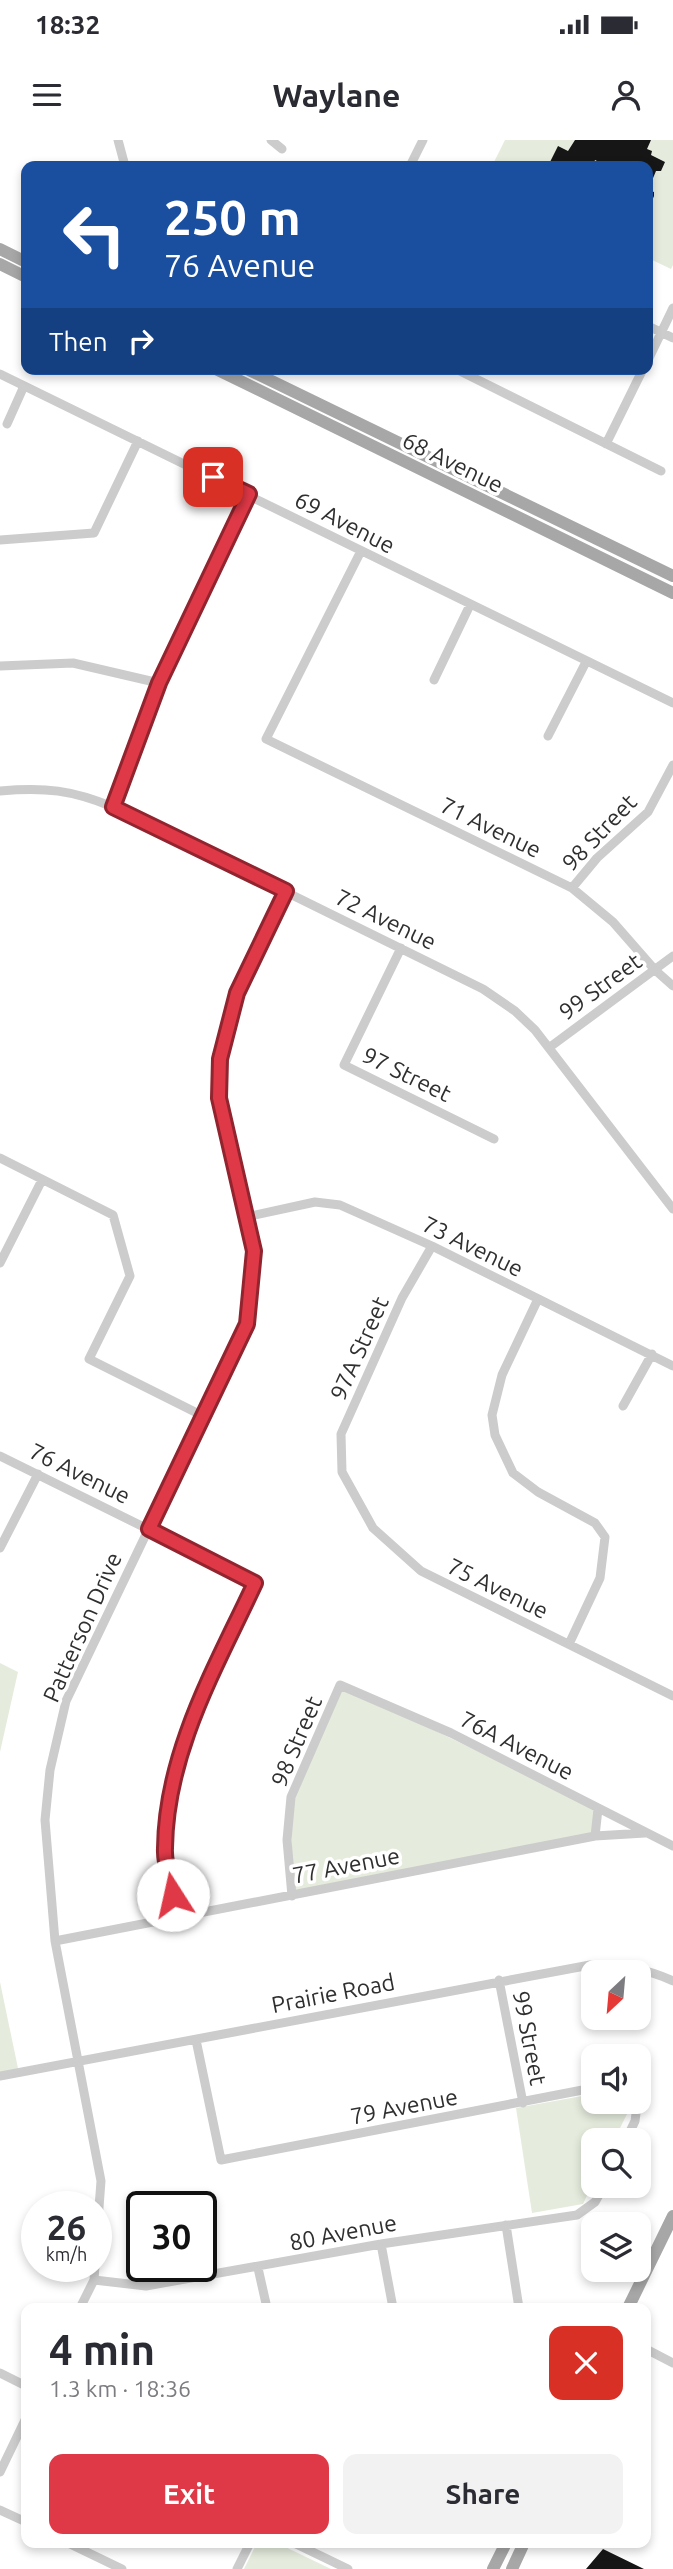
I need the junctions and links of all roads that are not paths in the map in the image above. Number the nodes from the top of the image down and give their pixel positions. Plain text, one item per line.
1 (118, 140) edge
2 (271, 140) edge
3 (423, 140) edge
4 (282, 149) dead end
5 (124, 161) edge
6 (412, 161) edge
7 (0, 249) edge
8 (21, 260) edge
9 (0, 264) edge
10 (21, 274) edge
11 (673, 308) edge
12 (653, 328) edge
13 (661, 332) junction
14 (673, 338) edge
15 (653, 349) edge
16 (0, 374) edge
17 (228, 375) edge
18 (259, 375) edge
19 (468, 375) edge
20 (640, 375) edge
21 (24, 386) junction
22 (7, 424) dead end
23 (138, 441) junction
24 (606, 444) junction
25 (661, 471) dead end
26 (249, 494) junction
27 (0, 540) edge
28 (361, 551) junction
29 (673, 576) edge
30 (673, 593) edge
31 (470, 605) junction
32 (586, 662) junction
33 (0, 666) edge
34 (434, 680) dead end
35 (159, 683) junction
36 (673, 704) edge
37 (548, 736) dead end
38 (673, 765) edge
39 (0, 791) edge
40 (113, 807) junction
41 (572, 888) junction
42 (286, 891) junction
43 (401, 948) junction
44 (673, 957) edge
45 (655, 970) junction
46 (673, 986) edge
47 (550, 1047) junction
48 (494, 1139) dead end
49 (0, 1158) edge
50 (42, 1180) junction
51 (673, 1209) edge
52 (246, 1217) junction
53 (432, 1246) junction
54 (0, 1263) edge
55 (538, 1299) junction
56 (652, 1354) junction
57 (673, 1366) edge
58 (623, 1406) dead end
59 (203, 1416) junction
60 (0, 1456) edge
61 (342, 1472) joint
62 (37, 1474) junction
63 (149, 1529) junction
64 (0, 1548) edge
65 (569, 1644) junction
66 (340, 1685) joint
67 (673, 1696) edge
68 (598, 1809) junction
69 (645, 1833) junction
70 (595, 1836) junction
71 (673, 1846) edge
72 (292, 1896) junction
73 (177, 1918) junction
74 (55, 1941) junction
75 (499, 1980) junction
76 (673, 1980) edge
77 (196, 2040) junction
78 (79, 2063) junction
79 (0, 2076) edge
80 (581, 2091) edge
81 (523, 2103) junction
82 (100, 2191) edge
83 (598, 2198) edge
84 (673, 2216) edge
85 (506, 2225) junction
86 (381, 2244) junction
87 (258, 2268) junction
88 (93, 2282) edge
89 (111, 2282) edge
90 (82, 2303) edge
91 (266, 2303) edge
92 (392, 2303) edge
93 (518, 2303) edge
94 (630, 2303) edge
95 (651, 2352) edge
96 (673, 2363) edge
97 (0, 2372) edge
98 (21, 2382) edge
99 (21, 2428) edge
100 (0, 2472) edge
101 (0, 2510) edge
102 (21, 2520) edge
103 (78, 2548) edge
104 (248, 2548) edge
105 (304, 2548) edge
106 (504, 2548) edge
107 (522, 2548) edge
108 (122, 2569) edge
109 (237, 2569) edge
110 (348, 2569) edge
111 (493, 2569) edge
112 (512, 2569) edge

1 - 5 street
2 - 4 street
3 - 6 street
7 - 8 main road
9 - 10 main road
11 - 13 street
12 - 13 street
13 - 14 street
13 - 15 street
16 - 21 street, 69 Avenue
17 - 30 main road, 68 Avenue
18 - 29 main road, 68 Avenue
19 - 24 street
20 - 24 street
21 - 22 street
21 - 23 street, 69 Avenue
23 - 26 street, 69 Avenue
23 - 27 street
24 - 25 street
26 - 28 street, 69 Avenue
26 - 35 street
28 - 31 street, 69 Avenue
28 - 41 street, 71 Avenue
31 - 32 street, 69 Avenue
31 - 34 street
32 - 36 street, 69 Avenue
32 - 37 street
33 - 35 street
35 - 40 street
38 - 41 street, 98 Street
39 - 40 street, 72 Avenue
40 - 42 street, 72 Avenue
41 - 45 street, 71 Avenue
42 - 43 street, 72 Avenue
42 - 52 street, Patterson Drive
43 - 47 street, 72 Avenue
43 - 48 street, 97 Street
44 - 45 street, 99 Street
45 - 46 street, 71 Avenue
45 - 47 street, 99 Street
47 - 51 street, 72 Avenue
49 - 50 street
50 - 54 street
50 - 59 street
52 - 53 street, 73 Avenue
52 - 59 street, Patterson Drive
53 - 55 street, 73 Avenue
53 - 61 street, 97A Street
55 - 56 street, 73 Avenue
55 - 65 street
56 - 57 street, 73 Avenue
56 - 58 street
59 - 63 street, Patterson Drive
60 - 62 street, 76 Avenue
61 - 65 street, 75 Avenue
62 - 63 street, 76 Avenue
62 - 64 street
63 - 73 street, 76 Avenue
63 - 74 street, Patterson Drive
65 - 67 street, 75 Avenue
66 - 68 street, 76A Avenue
66 - 72 street, 98 Street
68 - 69 street, 76A Avenue
68 - 70 street
69 - 70 street, 77 Avenue
69 - 71 street, 76A Avenue
70 - 72 street, 77 Avenue
72 - 73 street, 77 Avenue
73 - 74 street, 77 Avenue
74 - 78 street, Patterson Drive
75 - 76 street, Prairie Road
75 - 77 street, Prairie Road
75 - 81 street, 99 Street
77 - 78 street, Prairie Road
77 - 81 street, 79 Avenue
78 - 79 street, Prairie Road
78 - 82 street, Patterson Drive
80 - 81 street, 79 Avenue
83 - 85 street, 80 Avenue
84 - 94 main road
85 - 86 street, 80 Avenue
85 - 93 street
86 - 87 street, 80 Avenue
86 - 92 street
87 - 89 street, 80 Avenue
87 - 91 street
88 - 90 street
95 - 96 street
97 - 98 street
99 - 100 street
101 - 102 street
103 - 108 street
104 - 109 street
105 - 110 street
106 - 111 main road
107 - 112 main road

